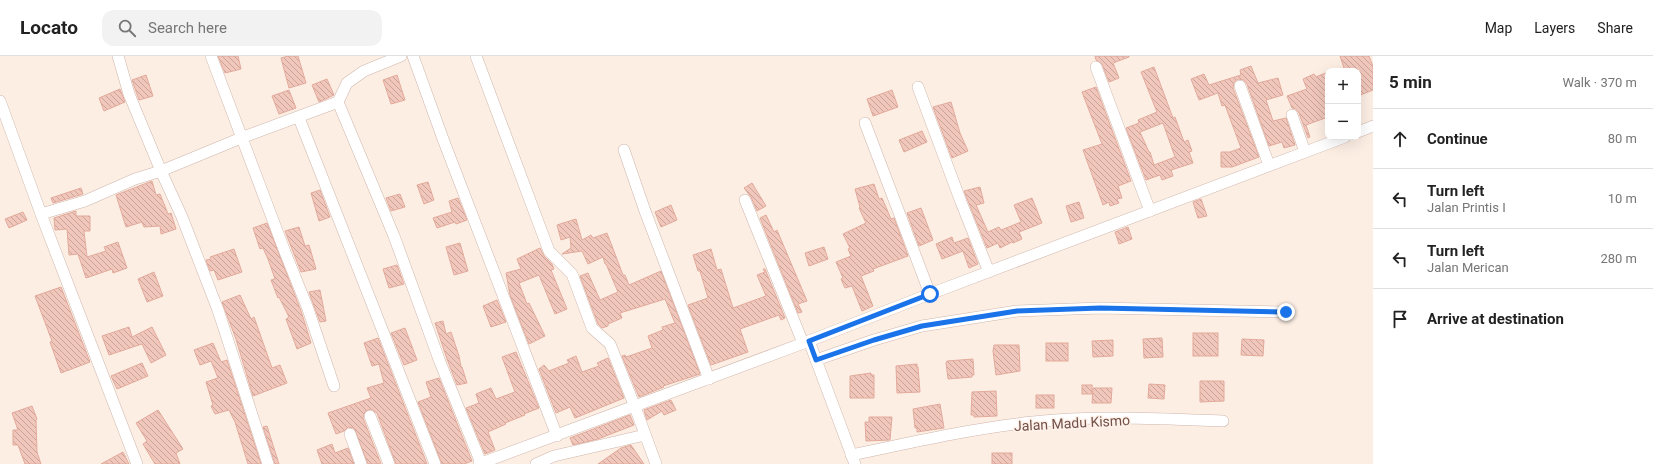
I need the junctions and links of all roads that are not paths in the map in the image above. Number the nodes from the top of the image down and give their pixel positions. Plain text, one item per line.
1 (118, 56) edge
2 (211, 56) edge
3 (401, 56) edge
4 (413, 56) edge
5 (476, 56) edge
6 (1096, 67) dead end
7 (1240, 86) dead end
8 (918, 87) dead end
9 (0, 101) edge
10 (338, 102) junction
11 (1292, 115) dead end
12 (299, 118) junction
13 (865, 123) dead end
14 (1373, 126) edge
15 (1361, 131) edge
16 (242, 138) junction
17 (1336, 140) edge
18 (624, 150) dead end
19 (1305, 152) junction
20 (1269, 165) junction
21 (161, 170) junction
22 (745, 200) dead end
23 (1150, 211) junction
24 (41, 214) junction
25 (989, 272) junction
26 (930, 294) junction
27 (1286, 312) dead end
28 (806, 342) junction
29 (816, 360) junction
30 (709, 379) junction
31 (334, 386) dead end
32 (635, 407) junction
33 (370, 416) dead end
34 (1223, 421) dead end
35 (350, 434) dead end
36 (645, 435) junction
37 (557, 436) junction
38 (853, 459) edge
39 (137, 464) edge
40 (268, 464) edge
41 (361, 464) edge
42 (389, 464) edge
43 (436, 464) edge
44 (480, 464) edge
45 (536, 464) edge
46 (656, 464) edge

1 - 21 street
2 - 16 street
3 - 10 street
4 - 37 street
5 - 32 street
6 - 23 street
7 - 20 street
8 - 25 street
9 - 24 street
10 - 12 street
10 - 44 street
11 - 19 street
12 - 16 street
12 - 43 street
13 - 26 street
14 - 15 street
16 - 21 street
16 - 31 street
17 - 19 street
18 - 30 street
19 - 20 street
20 - 23 street
21 - 24 street
21 - 40 street
22 - 28 street
23 - 25 street
24 - 39 street
25 - 26 street
26 - 28 street
27 - 29 street
28 - 29 street
28 - 30 street
29 - 38 street
30 - 32 street
32 - 36 street
32 - 37 street
33 - 42 street
34 - 38 street, Jalan Madu Kismo
35 - 41 street
36 - 45 street
36 - 46 street
37 - 44 street

